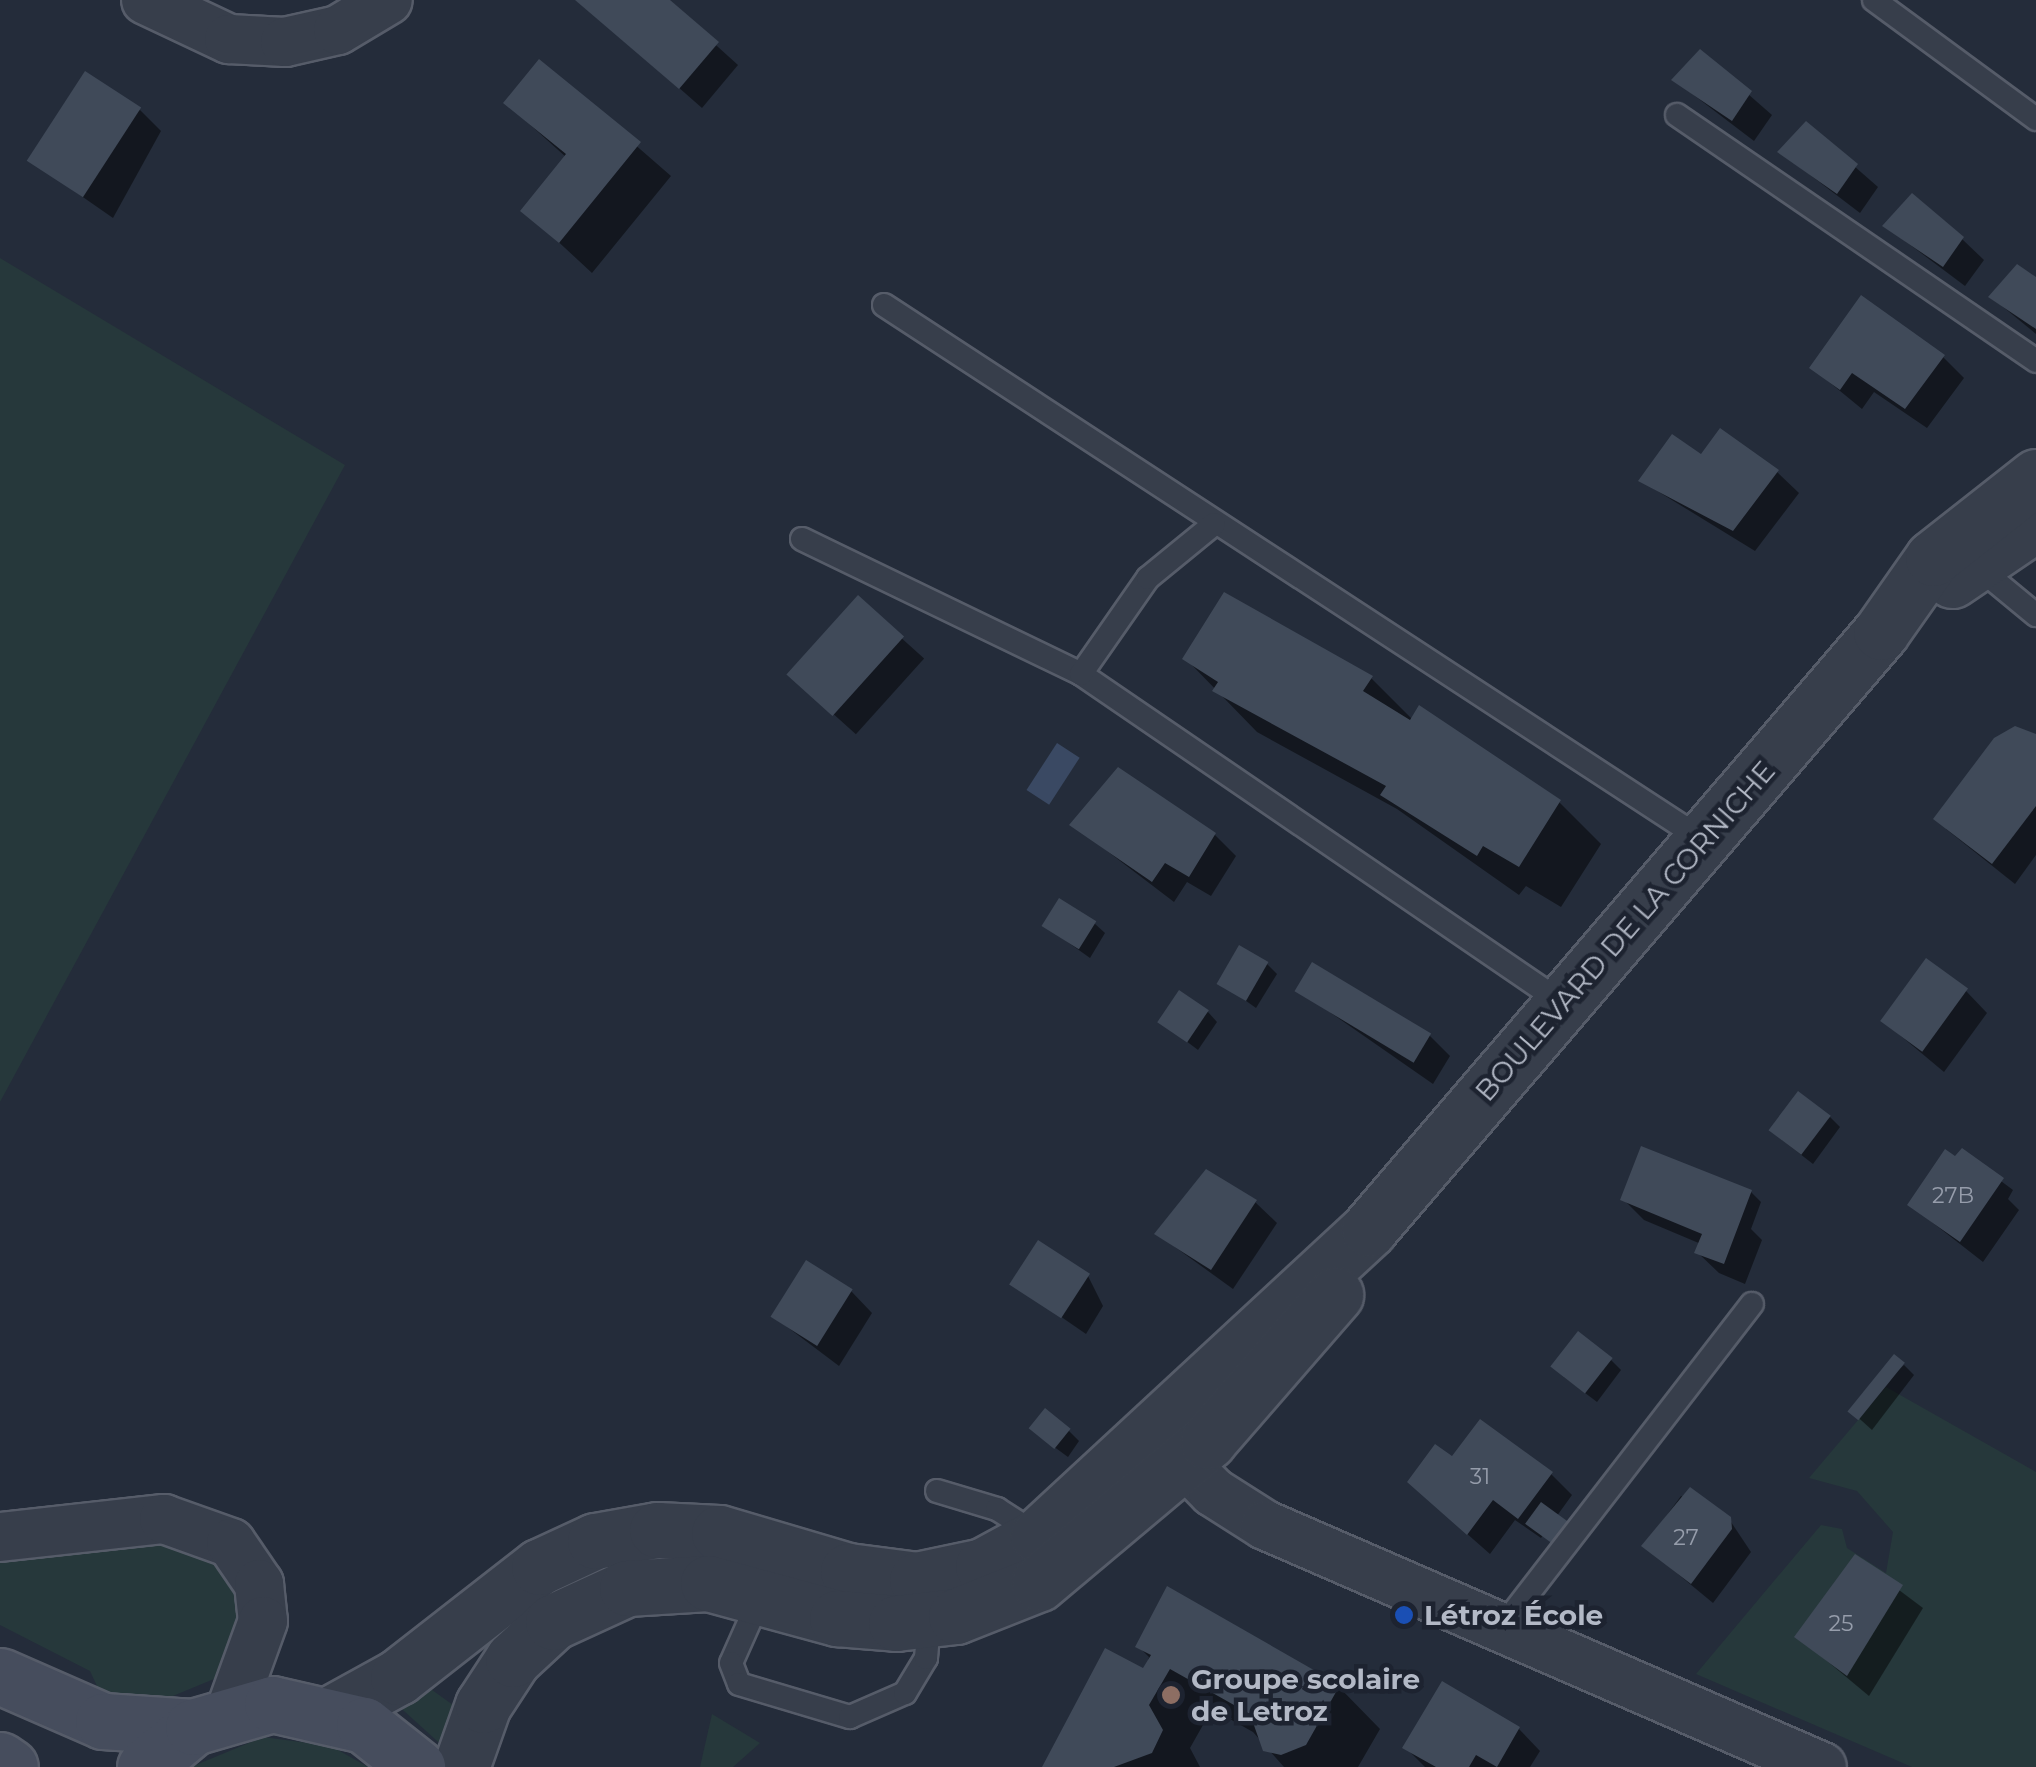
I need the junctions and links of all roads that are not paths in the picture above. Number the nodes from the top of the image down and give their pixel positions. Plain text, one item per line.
1 (146, 0) edge
2 (388, 0) edge
3 (1874, 0) edge
4 (1677, 115) dead end
5 (2036, 120) edge
6 (884, 304) dead end
7 (2036, 361) edge
8 (2036, 478) edge
9 (2036, 523) edge
10 (1214, 524) junction
11 (802, 539) dead end
12 (1962, 551) junction
13 (2036, 615) edge
14 (1080, 674) junction
15 (1703, 840) junction
16 (1564, 1004) junction
17 (1752, 1304) dead end
18 (1170, 1449) junction
19 (937, 1491) dead end
20 (0, 1537) edge
21 (1051, 1551) junction
22 (770, 1572) junction
23 (928, 1600) junction
24 (1502, 1626) junction
25 (0, 1676) edge
26 (334, 1712) junction
27 (212, 1719) junction
28 (0, 1760) edge
29 (10, 1767) edge
30 (145, 1767) edge
31 (417, 1767) edge
32 (461, 1767) edge
33 (1822, 1767) edge

1 - 2 street
3 - 5 lane
4 - 7 lane
6 - 10 lane
8 - 12 street, BOULEVARD DE LA CORNICHE
9 - 12 street, BOULEVARD DE LA CORNICHE
10 - 14 lane
10 - 15 lane
11 - 14 lane
12 - 13 lane
12 - 15 street, BOULEVARD DE LA CORNICHE
14 - 16 lane
15 - 16 street, BOULEVARD DE LA CORNICHE
16 - 18 street, BOULEVARD DE LA CORNICHE
17 - 24 lane
18 - 21 street, BOULEVARD DE LA CORNICHE
18 - 24 street
19 - 21 lane
20 - 27 street
21 - 23 street, BOULEVARD DE LA CORNICHE
22 - 23 street, BOULEVARD DE LA CORNICHE
22 - 23 lane
22 - 26 street, BOULEVARD DE LA CORNICHE
22 - 32 street, BOULEVARD DE LA CORNICHE
24 - 33 street
25 - 27 main road
26 - 27 main road
26 - 31 main road
27 - 30 main road
28 - 29 main road

